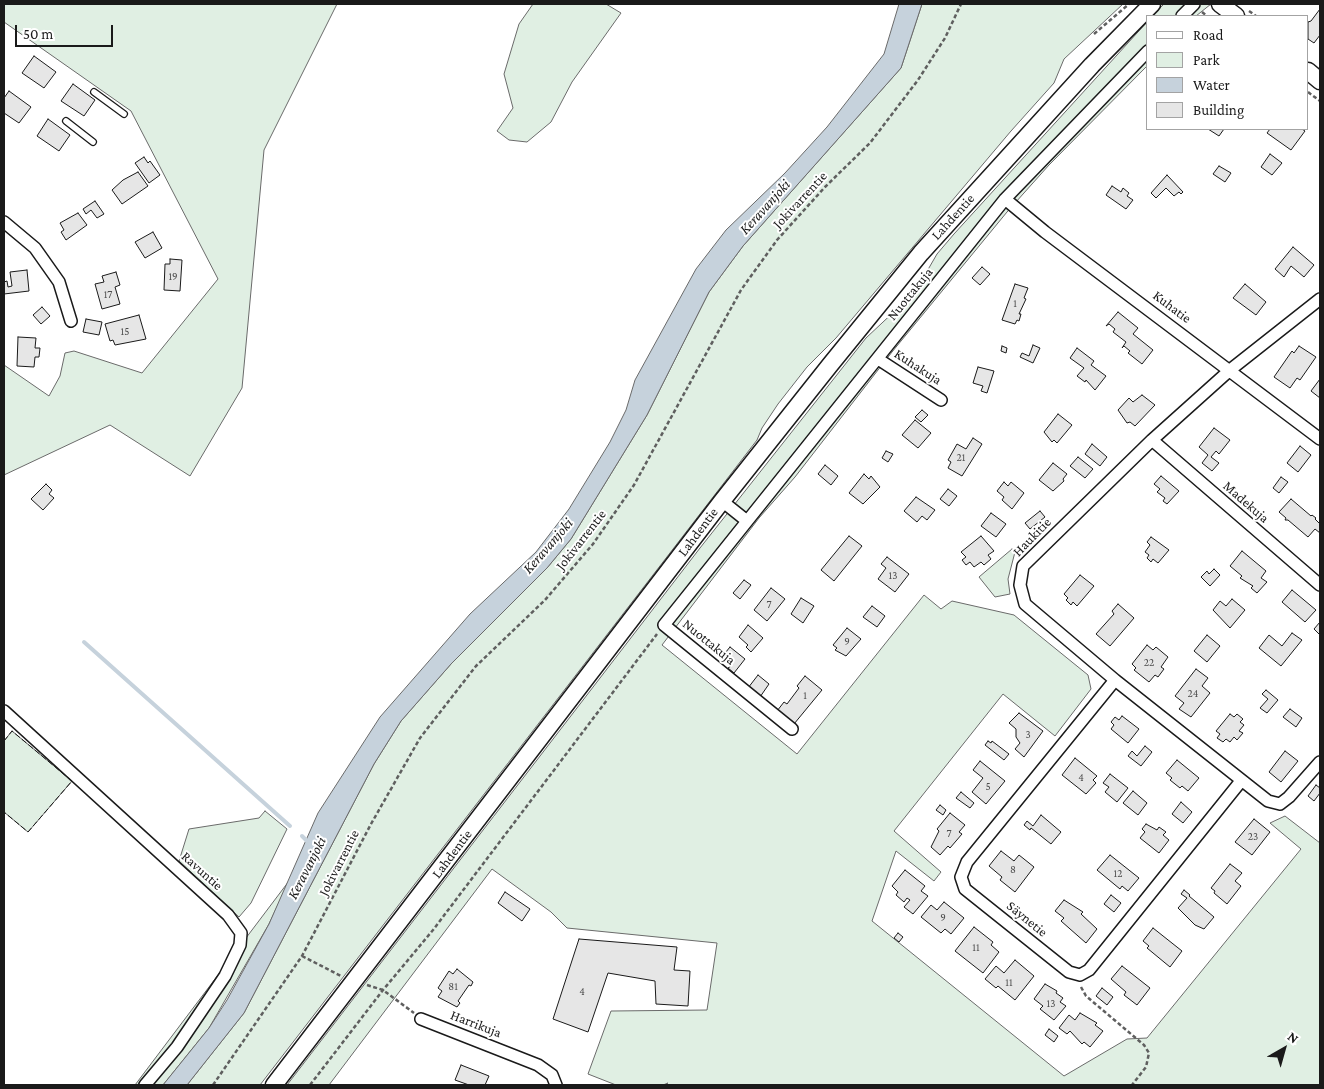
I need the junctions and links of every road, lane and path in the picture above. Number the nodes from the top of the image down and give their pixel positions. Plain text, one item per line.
1 (961, 4) edge
2 (1129, 4) edge
3 (1152, 4) edge
4 (1194, 4) edge
5 (1220, 4) edge
6 (1183, 15) edge
7 (1235, 15) edge
8 (1094, 34) dead end
9 (1146, 53) edge
10 (1309, 72) edge
11 (1320, 81) edge
12 (94, 92) dead end
13 (1309, 93) edge
14 (1320, 101) edge
15 (124, 114) dead end
16 (66, 121) dead end
17 (93, 142) dead end
18 (1005, 199) junction
19 (4, 222) edge
20 (1320, 299) edge
21 (71, 321) dead end
22 (878, 359) junction
23 (1230, 370) junction
24 (942, 400) dead end
25 (1320, 439) edge
26 (1152, 440) junction
27 (722, 501) junction
28 (747, 521) junction
29 (1320, 585) edge
30 (664, 625) junction
31 (1115, 680) junction
32 (4, 711) edge
33 (792, 728) dead end
34 (1320, 762) edge
35 (1241, 782) junction
36 (1080, 983) dead end
37 (383, 990) junction
38 (421, 1019) joint
39 (145, 1085) edge
40 (213, 1085) edge
41 (274, 1085) edge
42 (310, 1085) edge
43 (556, 1085) edge
44 (1132, 1085) edge

1 - 40 path, Jokivarrentie
2 - 8 path
3 - 27 main road, Lahdentie
4 - 6 street
5 - 7 main road
9 - 18 street, Nuottakuja
10 - 11 main road
12 - 15 lane
13 - 14 path
16 - 17 lane
18 - 22 street, Nuottakuja
18 - 23 street, Kuhatie
19 - 21 street
20 - 23 street, Haukitie
22 - 24 street, Kuhakuja
22 - 28 street, Nuottakuja
23 - 25 street, Kuhatie
23 - 26 street, Haukitie
26 - 29 street, Madekuja
26 - 31 street, Haukitie
27 - 28 street
27 - 41 main road, Lahdentie
28 - 30 street, Nuottakuja
30 - 33 street, Nuottakuja
30 - 37 path
31 - 35 street, Haukitie
31 - 35 street, Säynetie
32 - 39 street, Ravuntie
34 - 35 street, Haukitie
36 - 44 path
37 - 38 path
37 - 42 path
38 - 43 street, Harrikuja

